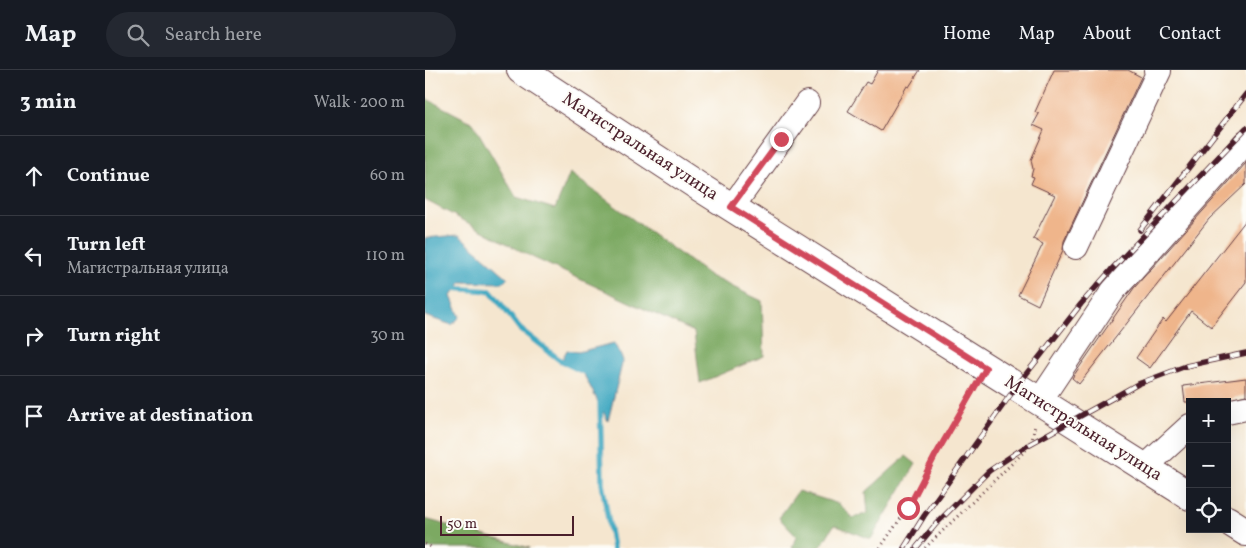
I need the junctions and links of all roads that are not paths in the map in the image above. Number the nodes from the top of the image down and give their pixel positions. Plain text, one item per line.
1 (521, 70) edge
2 (1156, 70) edge
3 (807, 103) dead end
4 (1246, 142) edge
5 (731, 207) junction
6 (1076, 247) dead end
7 (1039, 402) junction
8 (1246, 408) edge
9 (1231, 411) edge
10 (1186, 430) edge
11 (1145, 467) junction
12 (1186, 493) edge
13 (1231, 523) edge
14 (1246, 532) edge

1 - 5 main road, Магистральная улица
2 - 6 lane
3 - 5 lane
4 - 7 lane
5 - 7 main road, Магистральная улица
7 - 11 main road, Магистральная улица
8 - 9 lane
10 - 11 lane
11 - 12 main road, Магистральная улица
13 - 14 main road

